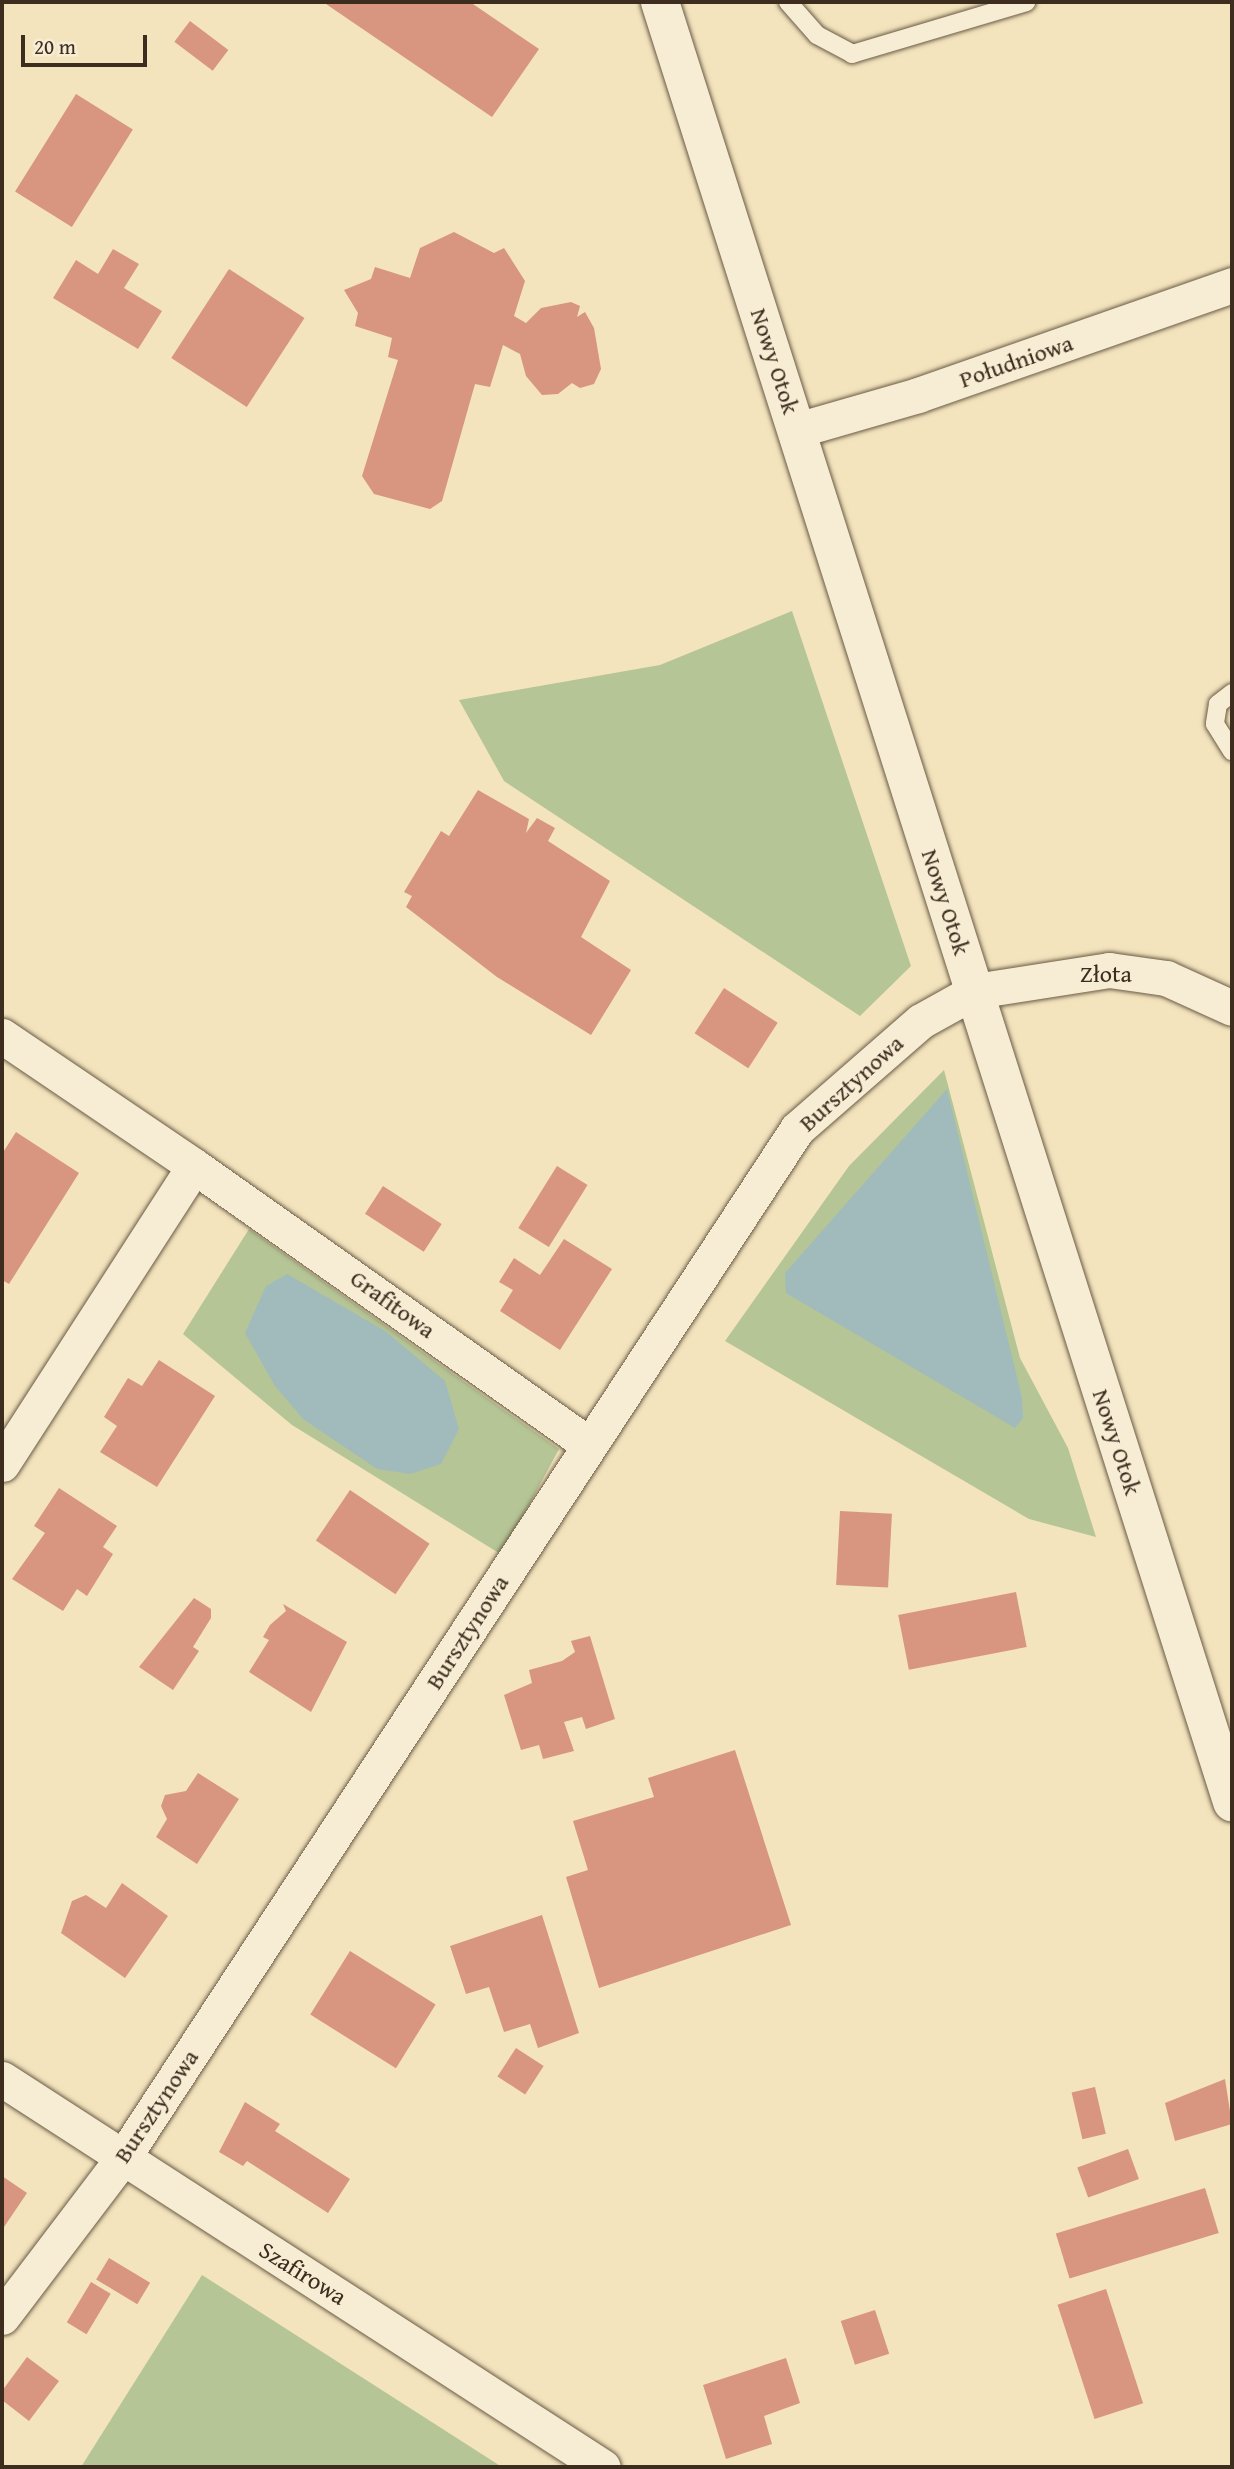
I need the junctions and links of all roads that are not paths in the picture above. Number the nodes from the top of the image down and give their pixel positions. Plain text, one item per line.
1 (660, 2) edge
2 (788, 2) edge
3 (1027, 2) edge
4 (1232, 285) edge
5 (797, 430) junction
6 (1232, 692) edge
7 (1232, 751) edge
8 (975, 991) junction
9 (1232, 1008) edge
10 (2, 1036) edge
11 (194, 1166) junction
12 (590, 1445) junction
13 (2, 1464) edge
14 (1232, 1802) edge
15 (2, 2079) edge
16 (122, 2159) junction
17 (2, 2317) edge
18 (603, 2467) edge

1 - 5 main road, Nowy Otok
2 - 3 lane
4 - 5 street, Południowa
5 - 8 main road, Nowy Otok
6 - 7 lane
8 - 9 street, Złota
8 - 12 street, Bursztynowa
8 - 14 main road, Nowy Otok
10 - 11 street, Grafitowa
11 - 12 street, Grafitowa
11 - 13 street
12 - 16 street, Bursztynowa
15 - 16 street, Szafirowa
16 - 17 street, Bursztynowa
16 - 18 street, Szafirowa

